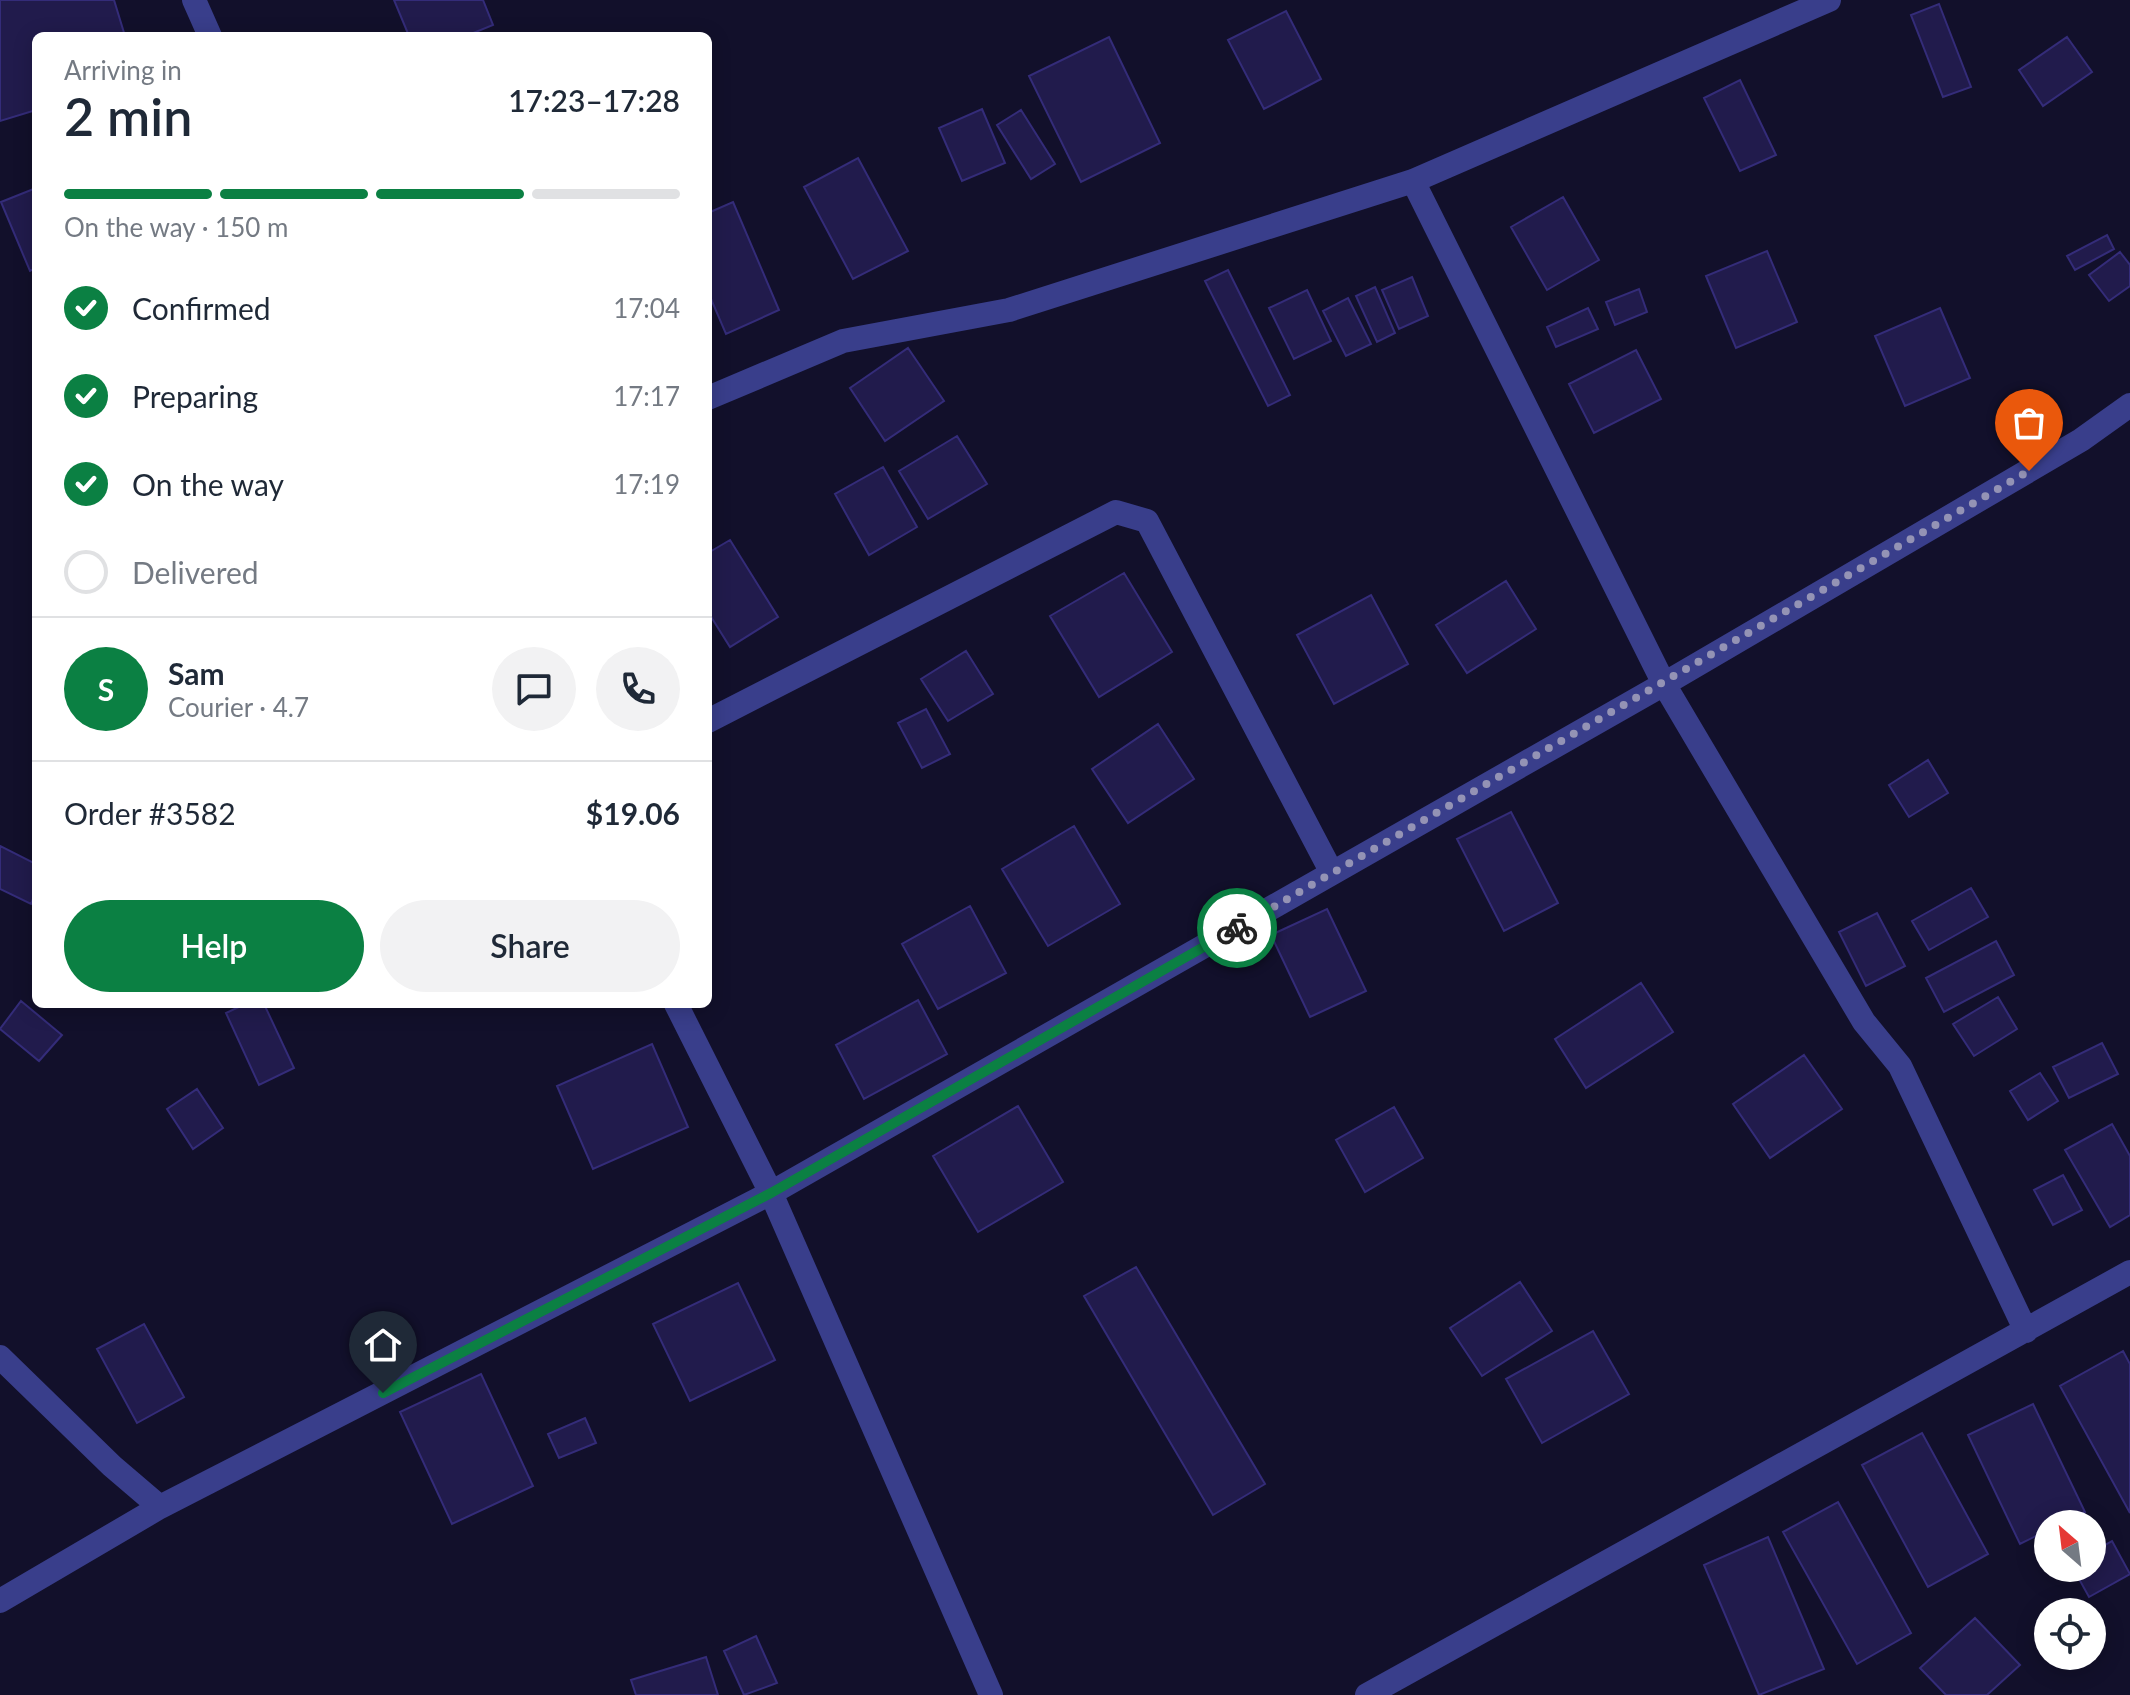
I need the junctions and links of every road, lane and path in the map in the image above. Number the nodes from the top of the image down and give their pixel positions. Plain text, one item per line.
1 (194, 0) edge
2 (1829, 0) edge
3 (208, 32) edge
4 (1413, 181) junction
5 (712, 396) edge
6 (2130, 405) edge
7 (1664, 684) junction
8 (712, 719) edge
9 (1332, 873) junction
10 (678, 1008) edge
11 (771, 1193) junction
12 (2130, 1272) edge
13 (2026, 1331) junction
14 (0, 1357) edge
15 (160, 1507) junction
16 (0, 1601) edge
17 (991, 1695) edge
18 (1367, 1695) edge

1 - 3 street
2 - 4 street
4 - 5 street
4 - 7 street
6 - 7 street
7 - 9 street
7 - 13 street
8 - 9 street
9 - 11 street
10 - 11 street
11 - 15 street
11 - 17 street
12 - 13 street
13 - 18 street
14 - 15 street
15 - 16 street

